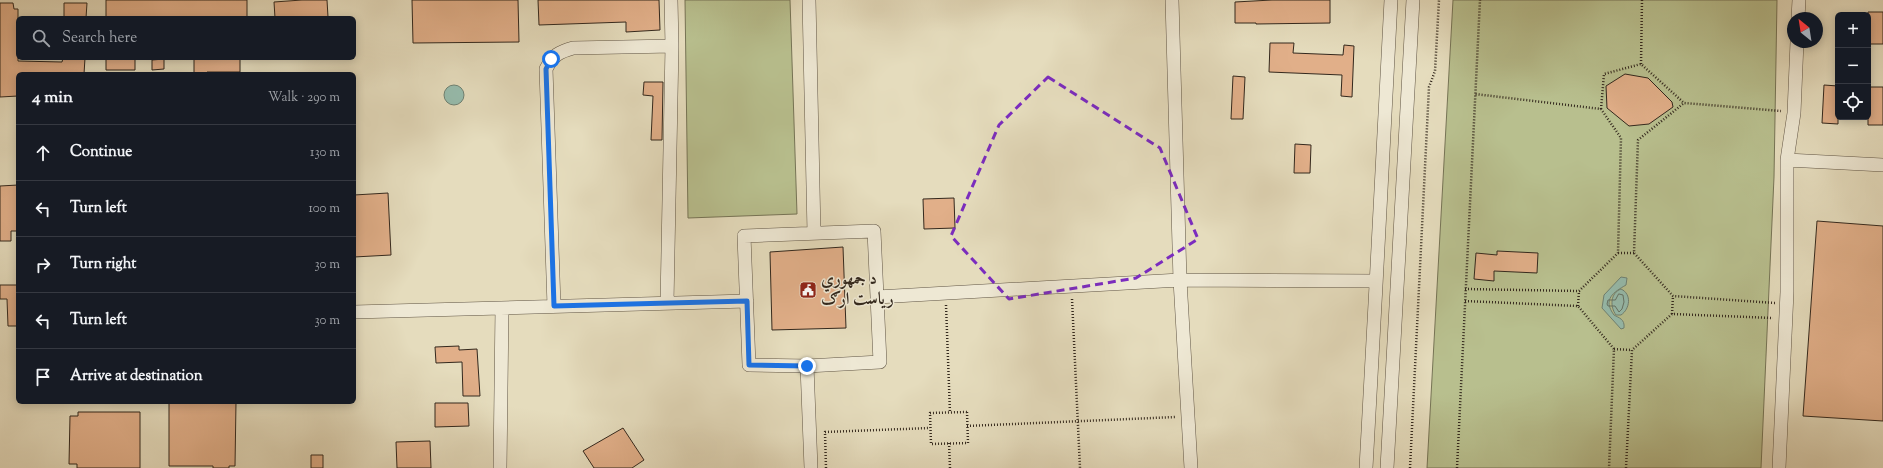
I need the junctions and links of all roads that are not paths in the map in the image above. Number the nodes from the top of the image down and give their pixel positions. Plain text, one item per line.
1 (671, 0) edge
2 (809, 0) edge
3 (1172, 0) edge
4 (1391, 0) edge
5 (1413, 0) edge
6 (1799, 0) edge
7 (1798, 12) edge
8 (672, 46) junction
9 (1797, 48) edge
10 (1787, 160) junction
11 (1883, 165) edge
12 (814, 233) junction
13 (1180, 280) junction
14 (1376, 281) junction
15 (877, 297) junction
16 (747, 301) junction
17 (667, 303) junction
18 (554, 306) junction
19 (502, 308) junction
20 (356, 312) edge
21 (807, 366) junction
22 (500, 468) edge
23 (810, 468) edge
24 (1191, 468) edge
25 (1366, 468) edge
26 (1386, 468) edge
27 (1779, 468) edge

1 - 8 lane
2 - 12 lane
3 - 13 lane
4 - 14 lane
5 - 26 lane
6 - 7 lane
8 - 17 lane
8 - 18 lane
9 - 10 lane
10 - 11 lane
10 - 27 lane
12 - 15 lane
12 - 16 lane
13 - 14 lane
13 - 15 lane
13 - 24 lane
14 - 25 lane
15 - 21 lane
16 - 17 lane
16 - 21 lane
17 - 18 lane
18 - 19 lane
19 - 20 lane
19 - 22 lane
21 - 23 lane

